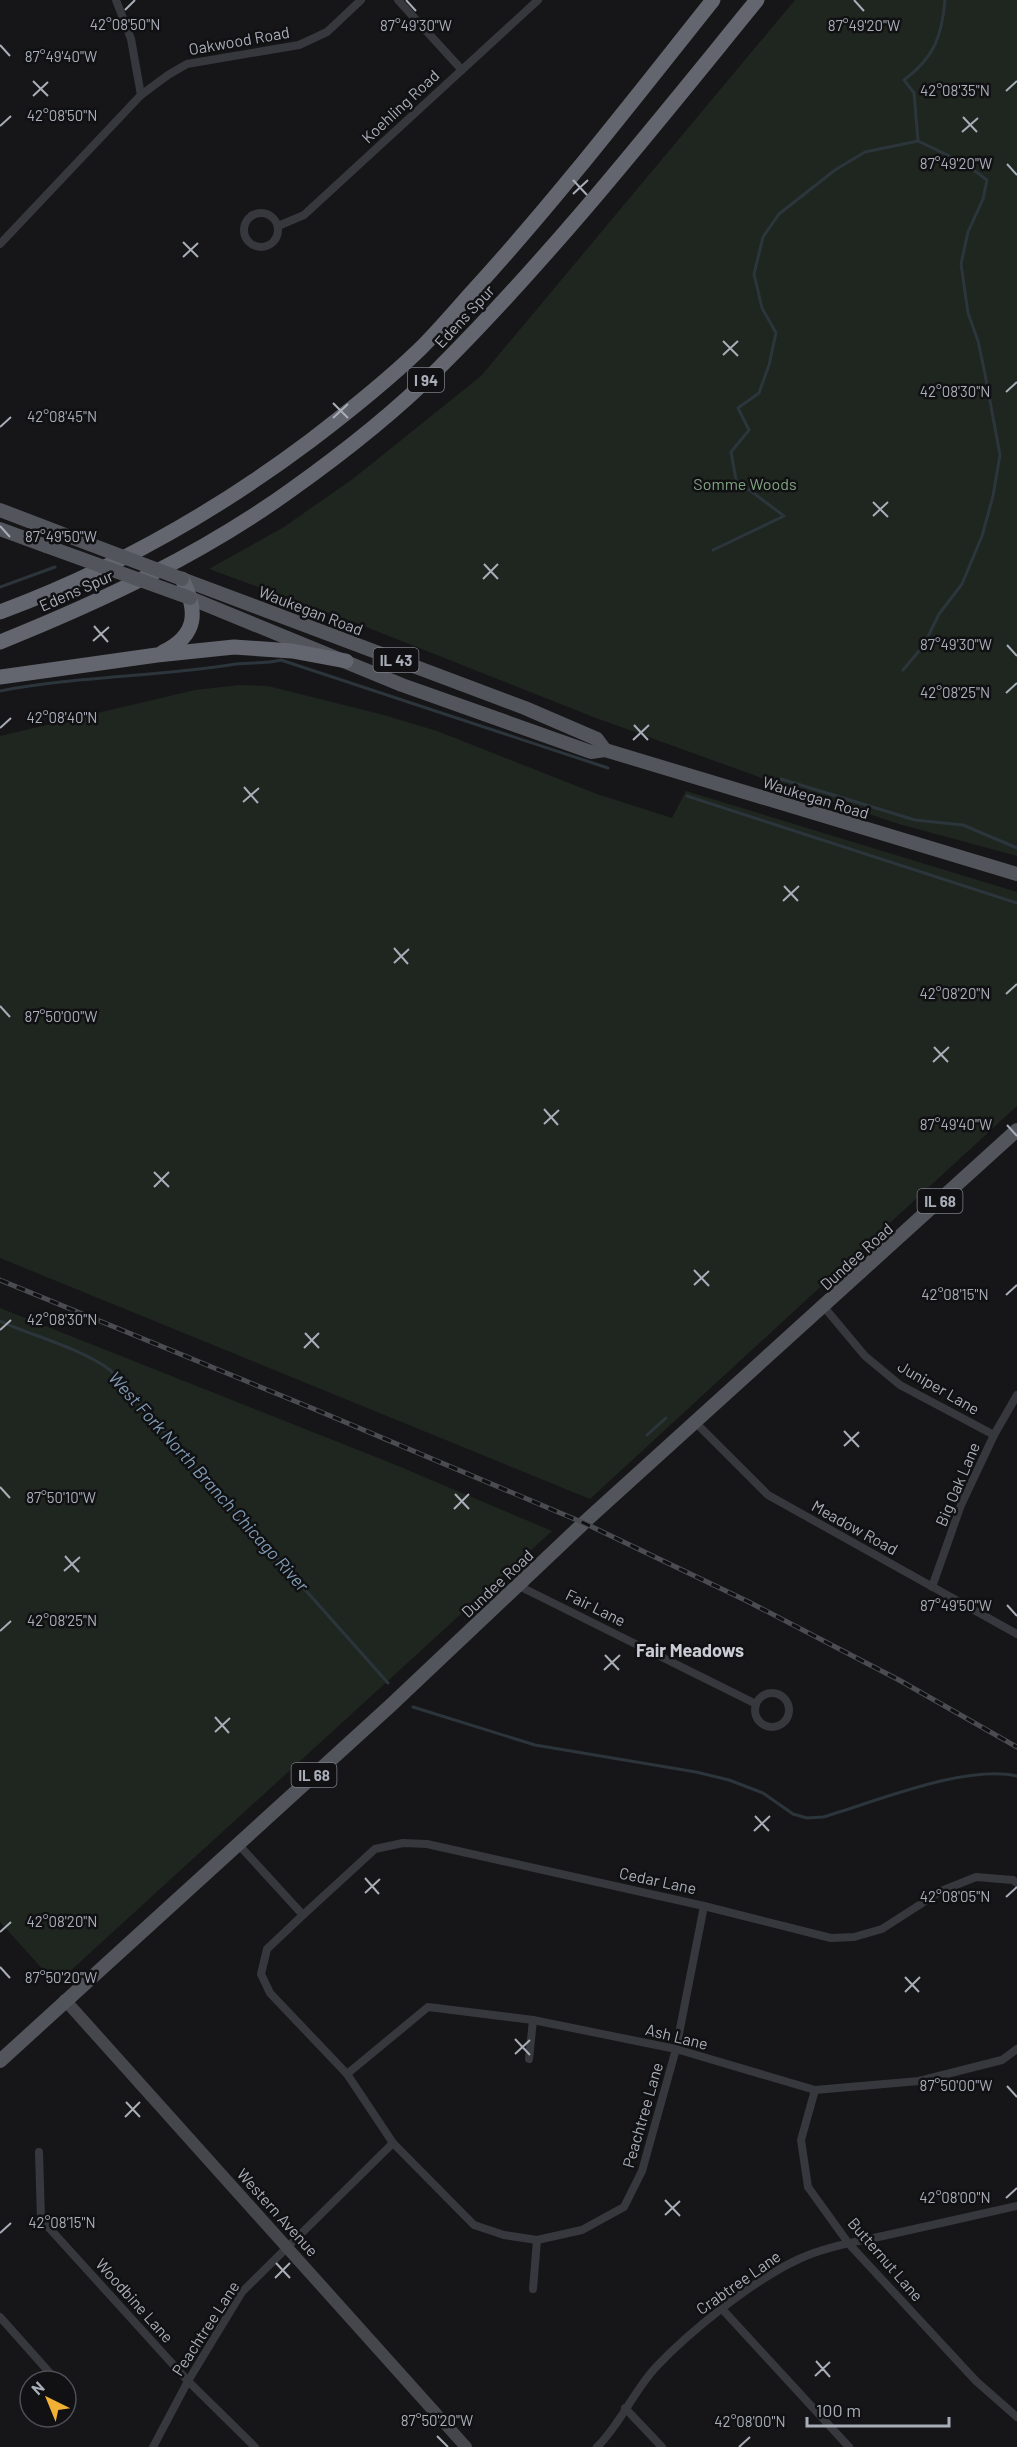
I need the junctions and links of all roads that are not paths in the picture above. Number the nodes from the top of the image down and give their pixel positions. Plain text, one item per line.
1 (116, 0) edge
2 (361, 0) edge
3 (398, 0) edge
4 (538, 0) edge
5 (713, 0) edge
6 (757, 0) edge
7 (462, 70) junction
8 (141, 95) junction
9 (278, 226) junction
10 (1, 242) edge
11 (0, 510) edge
12 (0, 529) edge
13 (182, 579) junction
14 (190, 598) junction
15 (0, 612) edge
16 (0, 642) edge
17 (157, 655) junction
18 (345, 661) junction
19 (0, 677) edge
20 (605, 750) junction
21 (1017, 874) edge
22 (1017, 1130) edge
23 (824, 1307) junction
24 (1017, 1395) edge
25 (696, 1423) junction
26 (994, 1435) junction
27 (519, 1586) junction
28 (932, 1587) junction
29 (1017, 1634) edge
30 (756, 1704) junction
31 (238, 1844) junction
32 (1017, 1883) edge
33 (704, 1906) junction
34 (303, 1915) junction
35 (65, 2001) junction
36 (533, 2020) junction
37 (676, 2049) junction
38 (1017, 2049) edge
39 (529, 2060) dead end
40 (0, 2061) edge
41 (347, 2074) junction
42 (815, 2090) junction
43 (393, 2143) junction
44 (39, 2152) dead end
45 (1017, 2206) edge
46 (537, 2240) junction
47 (849, 2244) junction
48 (288, 2247) junction
49 (533, 2289) dead end
50 (723, 2310) junction
51 (0, 2317) edge
52 (46, 2369) edge
53 (188, 2381) junction
54 (625, 2408) junction
55 (1017, 2416) edge
56 (153, 2447) edge
57 (255, 2447) edge
58 (466, 2447) edge
59 (597, 2447) edge
60 (662, 2447) edge
61 (849, 2447) edge

1 - 8 street
2 - 8 street, Oakwood Road
3 - 7 street
4 - 7 street, Koehling Road
5 - 15 highway, Edens Spur / I 94
6 - 16 highway, Edens Spur / I 94
7 - 9 street, Koehling Road
8 - 10 street, Oakwood Road
9 - 9 street, Koehling Road
11 - 13 main road, Waukegan Road / IL 43, bridge
12 - 14 main road, Waukegan Road / IL 43, bridge
13 - 14 highway
13 - 20 main road, Waukegan Road / IL 43
14 - 17 highway
14 - 18 main road, Waukegan Road / IL 43
17 - 18 highway
17 - 19 highway
18 - 20 main road, Waukegan Road / IL 43
20 - 21 main road, Waukegan Road / IL 43
22 - 23 main road, Dundee Road / IL 68
23 - 25 main road, Dundee Road / IL 68
23 - 26 street, Juniper Lane
24 - 26 street, Big Oak Lane
25 - 27 main road, Dundee Road / IL 68
25 - 28 street, Meadow Road
26 - 28 street, Big Oak Lane
27 - 30 street, Fair Lane
27 - 31 main road, Dundee Road / IL 68
28 - 29 street, Meadow Road
30 - 30 street
31 - 34 street
31 - 35 main road, Dundee Road / IL 68
32 - 33 street, Cedar Lane
33 - 34 street, Cedar Lane
33 - 37 street, Peachtree Lane
34 - 41 street
35 - 40 main road, Dundee Road / IL 68
35 - 48 street, Western Avenue
36 - 37 street, Ash Lane
36 - 39 street
36 - 41 street, Ash Lane
37 - 42 street, Ash Lane
37 - 46 street, Peachtree Lane
38 - 42 street, Ash Lane
41 - 43 street
42 - 47 street, Butternut Lane
43 - 46 street, Peachtree Lane
43 - 48 street, Peachtree Lane
44 - 53 street, Woodbine Lane
45 - 47 street, Crabtree Lane
46 - 49 street
47 - 50 street, Crabtree Lane
47 - 55 street, Butternut Lane
48 - 53 street, Peachtree Lane
48 - 58 street, Western Avenue
50 - 54 street, Crabtree Lane
50 - 61 street
51 - 52 street
53 - 56 street, Peachtree Lane
53 - 57 street, Woodbine Lane
54 - 59 street, Crabtree Lane
54 - 60 street

